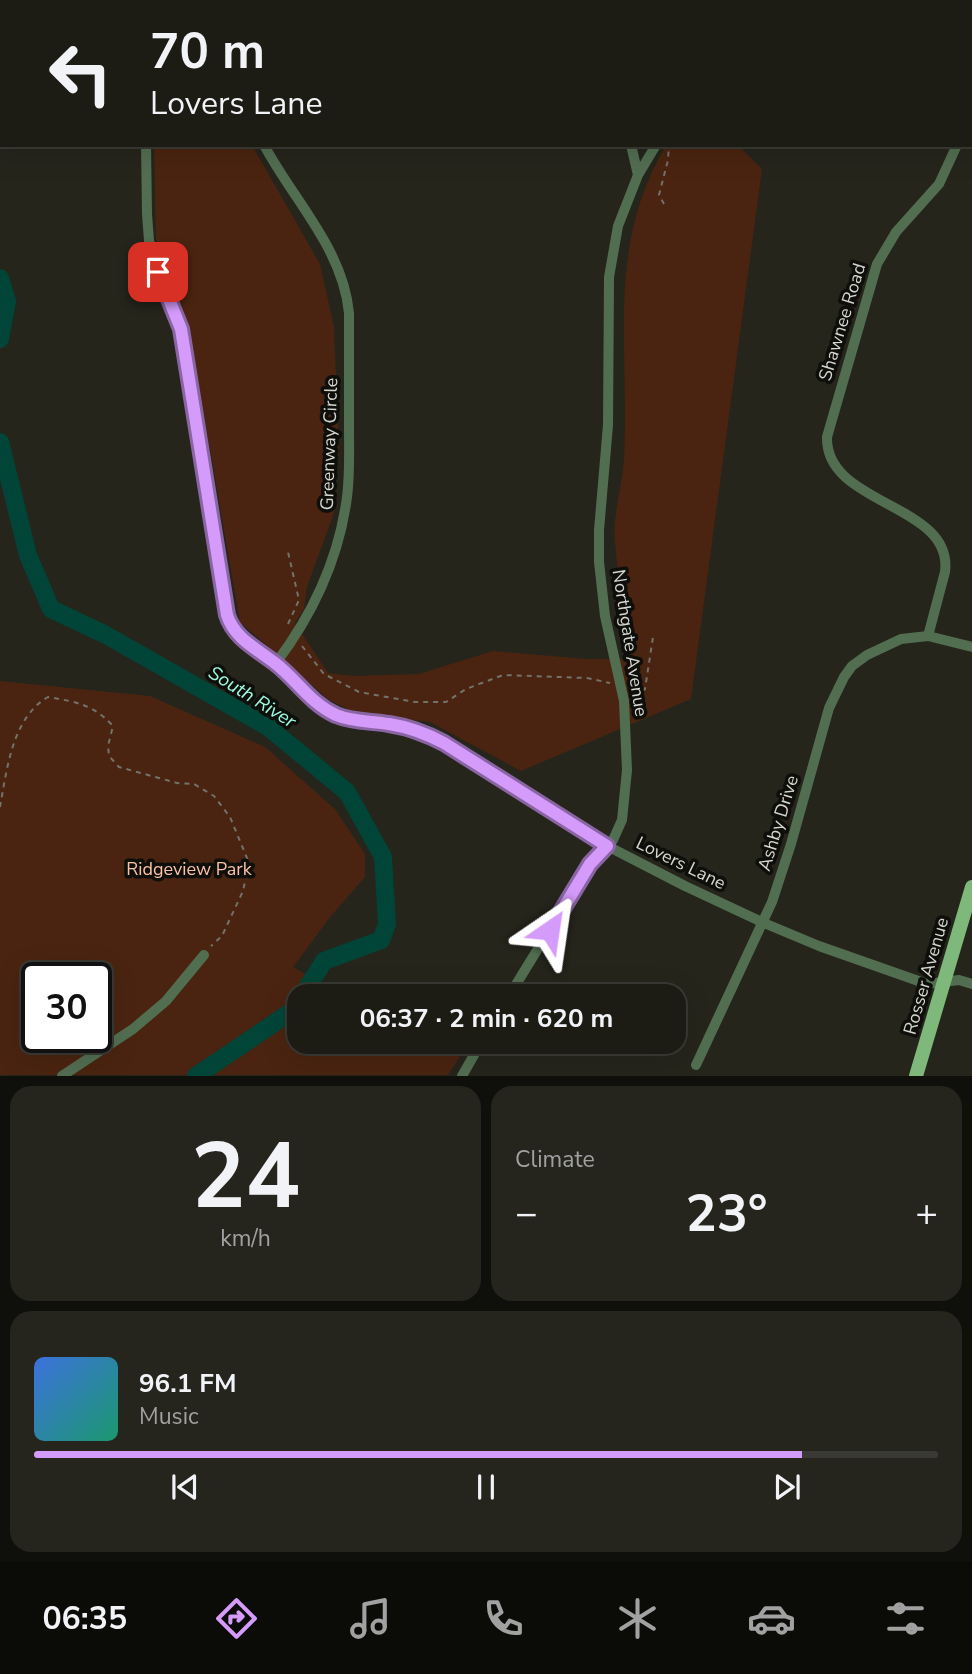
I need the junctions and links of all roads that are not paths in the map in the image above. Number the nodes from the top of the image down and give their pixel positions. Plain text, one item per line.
1 (146, 147) edge
2 (265, 147) edge
3 (631, 147) edge
4 (655, 147) edge
5 (956, 147) edge
6 (638, 175) junction
7 (928, 636) junction
8 (972, 647) edge
9 (276, 663) junction
10 (607, 846) junction
11 (972, 887) edge
12 (764, 923) junction
13 (204, 955) road end
14 (943, 983) junction
15 (516, 984) edge
16 (972, 984) edge
17 (476, 1054) edge
18 (696, 1065) dead end
19 (467, 1074) edge
20 (62, 1076) edge
21 (916, 1076) edge

1 - 9 street
2 - 9 street, Greenway Circle
3 - 6 street
4 - 6 street, Northgate Avenue
5 - 7 street, Shawnee Road
6 - 10 street, Northgate Avenue
7 - 8 street
7 - 12 street, Ashby Drive
9 - 10 street, Lovers Lane
10 - 12 street, Lovers Lane
10 - 15 street, Northgate Avenue
11 - 14 main road, Rosser Avenue
12 - 14 street, Lovers Lane
12 - 18 street, Ashby Drive
13 - 20 street
14 - 16 street, Lovers Lane
14 - 21 main road, Rosser Avenue
17 - 19 street

